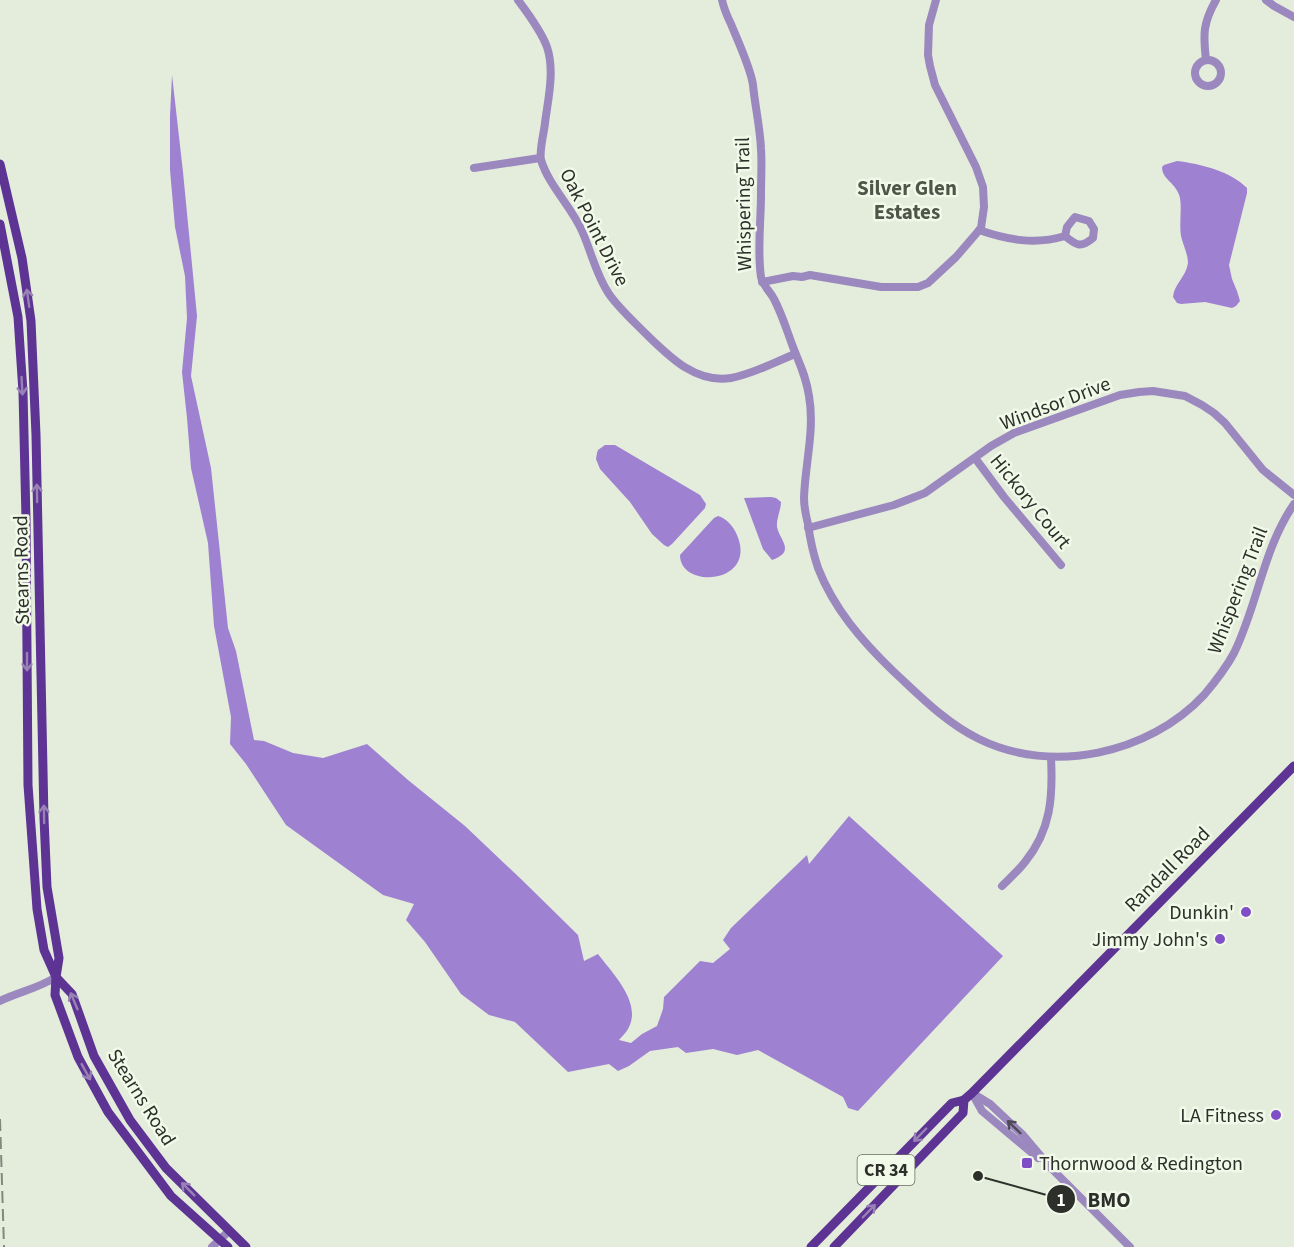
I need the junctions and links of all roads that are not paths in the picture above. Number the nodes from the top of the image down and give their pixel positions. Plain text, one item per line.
1 (518, 0) edge
2 (722, 0) edge
3 (936, 0) edge
4 (1216, 0) edge
5 (1266, 0) edge
6 (1294, 17) edge
7 (1206, 60) dead end
8 (540, 158) junction
9 (0, 164) edge
10 (474, 168) dead end
11 (0, 224) edge
12 (980, 230) junction
13 (1065, 236) dead end
14 (762, 282) junction
15 (795, 354) junction
16 (975, 458) junction
17 (1294, 495) edge
18 (1294, 504) edge
19 (808, 528) junction
20 (1061, 565) dead end
21 (1051, 758) junction
22 (1294, 766) edge
23 (1002, 886) dead end
24 (56, 978) junction
25 (0, 1001) edge
26 (972, 1092) junction
27 (964, 1100) junction
28 (229, 1231) junction
29 (220, 1239) junction
30 (212, 1247) edge
31 (228, 1247) edge
32 (246, 1247) edge
33 (811, 1247) edge
34 (834, 1247) edge
35 (1130, 1247) edge

1 - 8 street, Oak Point Drive
2 - 14 street, Whispering Trail
3 - 12 street
4 - 7 street
5 - 6 street
8 - 10 street
8 - 15 street, Oak Point Drive
24 -> 9 main road, Stearns Road
11 -> 24 main road, Stearns Road
12 - 13 street
12 - 14 street
14 - 15 street, Whispering Trail
15 - 19 street, Whispering Trail
16 - 17 street, Windsor Drive
16 - 19 street, Windsor Drive
16 - 20 street, Hickory Court
18 - 21 street, Whispering Trail
19 - 21 street, Whispering Trail
21 - 23 street
22 - 26 main road, Randall Road / CR 34
24 - 25 street
28 -> 24 main road, Stearns Road
24 -> 29 main road, Stearns Road
26 - 27 main road, Randall Road / CR 34
26 - 35 street
27 -> 33 main road, Randall Road / CR 34
34 -> 27 main road, Randall Road / CR 34
28 - 29 street
28 - 32 main road, Stearns Road
29 - 30 street
29 - 31 main road, Stearns Road

